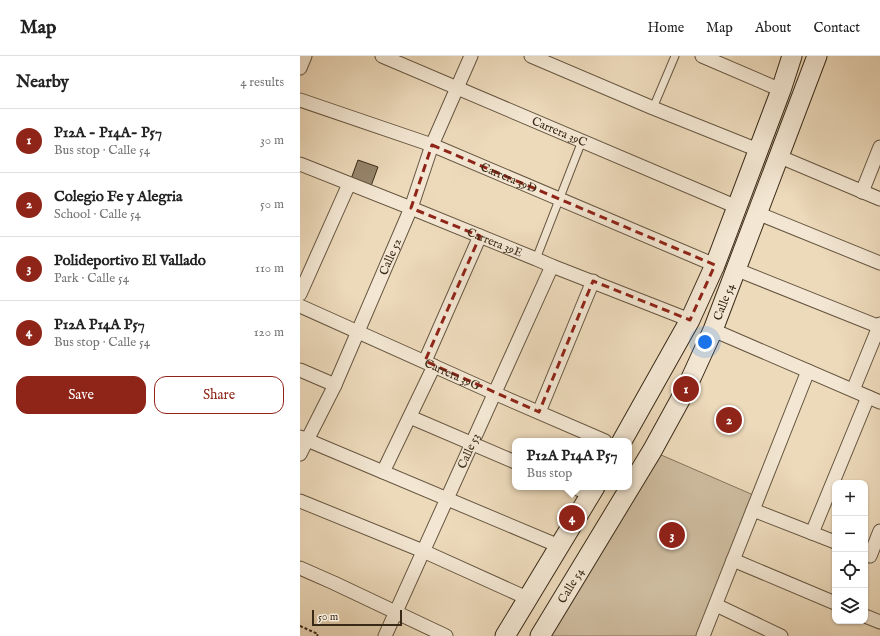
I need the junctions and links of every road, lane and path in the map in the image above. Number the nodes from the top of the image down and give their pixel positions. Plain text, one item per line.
1 (305, 56) edge
2 (382, 56) edge
3 (470, 56) edge
4 (531, 56) edge
5 (675, 56) edge
6 (702, 56) edge
7 (792, 56) edge
8 (818, 56) edge
9 (300, 68) edge
10 (457, 88) junction
11 (781, 90) junction
12 (300, 100) edge
13 (653, 108) junction
14 (582, 141) junction
15 (432, 145) junction
16 (880, 147) edge
17 (758, 150) junction
18 (778, 156) junction
19 (300, 164) edge
20 (349, 184) junction
21 (862, 192) junction
22 (559, 199) junction
23 (880, 199) edge
24 (738, 207) junction
25 (411, 208) junction
26 (757, 213) junction
27 (480, 236) junction
28 (536, 259) junction
29 (880, 262) edge
30 (715, 265) junction
31 (552, 266) junction
32 (736, 269) junction
33 (593, 281) junction
34 (300, 294) edge
35 (300, 306) edge
36 (690, 320) junction
37 (880, 326) edge
38 (713, 330) junction
39 (357, 332) junction
40 (429, 363) junction
41 (300, 370) edge
42 (808, 371) junction
43 (335, 385) junction
44 (852, 390) junction
45 (494, 394) junction
46 (874, 400) edge
47 (539, 412) junction
48 (410, 417) junction
49 (303, 438) edge
50 (597, 438) edge
51 (624, 438) edge
52 (472, 443) junction
53 (300, 454) edge
54 (512, 461) edge
55 (383, 472) junction
56 (632, 484) edge
57 (628, 490) edge
58 (592, 491) edge
59 (447, 499) junction
60 (300, 501) edge
61 (753, 510) junction
62 (880, 531) edge
63 (812, 533) junction
64 (832, 541) edge
65 (559, 546) junction
66 (423, 551) junction
67 (872, 557) edge
68 (733, 560) junction
69 (300, 568) edge
70 (527, 598) junction
71 (832, 602) edge
72 (716, 605) junction
73 (396, 612) junction
74 (868, 617) edge
75 (880, 622) edge
76 (300, 626) edge
77 (317, 636) edge
78 (385, 636) edge
79 (446, 636) edge
80 (505, 636) edge
81 (540, 636) edge
82 (703, 636) edge
83 (781, 636) edge

1 - 9 street
2 - 10 street, Carrera 39C
3 - 10 street, Calle 52
4 - 13 street
5 - 13 lane
6 - 11 street
7 - 11 main road, Calle 54
8 - 18 main road, Calle 54
10 - 14 street, Carrera 39C
10 - 15 street, Calle 52
11 - 17 main road, Calle 54
12 - 15 street, Carrera 39D
13 - 17 street
14 - 22 lane
14 - 24 street, Carrera 39C
15 - 22 street, Carrera 39D
15 - 25 street, Calle 52
16 - 21 street
17 - 24 main road, Calle 54
18 - 21 street
18 - 26 main road, Calle 54
19 - 20 street, Carrera 39E
20 - 25 street, Carrera 39E
20 - 34 street
21 - 23 street
22 - 28 lane
22 - 30 street, Carrera 39D
24 - 30 main road, Calle 54
25 - 27 street, Carrera 39E
25 - 39 street, Calle 52
26 - 29 street
26 - 32 main road, Calle 54
27 - 28 street, Carrera 39E
27 - 40 street
28 - 31 street, Carrera 39E
30 - 36 main road, Calle 54
31 - 33 street, Carrera 39E
31 - 45 street, Calle 53
32 - 37 street
32 - 38 main road, Calle 54
33 - 36 street, Carrera 39E
33 - 47 street
35 - 39 street, Carrera 39G
36 - 51 main road, Calle 54
37 - 44 street
38 - 42 street
38 - 56 main road, Calle 54
39 - 40 street, Carrera 39G
39 - 43 street, Calle 52
40 - 45 street, Carrera 39G
40 - 48 street
41 - 43 street
42 - 44 street
42 - 61 street
43 - 49 street, Calle 52
44 - 46 street
45 - 47 street, Carrera 39G
45 - 52 street, Calle 53
46 - 63 street
47 - 50 street, Carrera 39G
48 - 52 street
48 - 55 street
49 - 53 street, Calle 52
49 - 55 street
52 - 54 street
52 - 59 street, Calle 53
55 - 59 street
57 - 81 main road, Calle 54
58 - 65 main road
59 - 65 street
59 - 66 street, Calle 53
60 - 66 street
61 - 63 street
61 - 68 street
62 - 67 street
63 - 64 street
65 - 70 main road
66 - 70 street
66 - 73 street, Calle 53
68 - 71 street
68 - 72 street
69 - 73 street
70 - 80 main road
72 - 82 street
72 - 83 street
73 - 78 street, Calle 53
73 - 79 street
74 - 75 street
76 - 77 path

